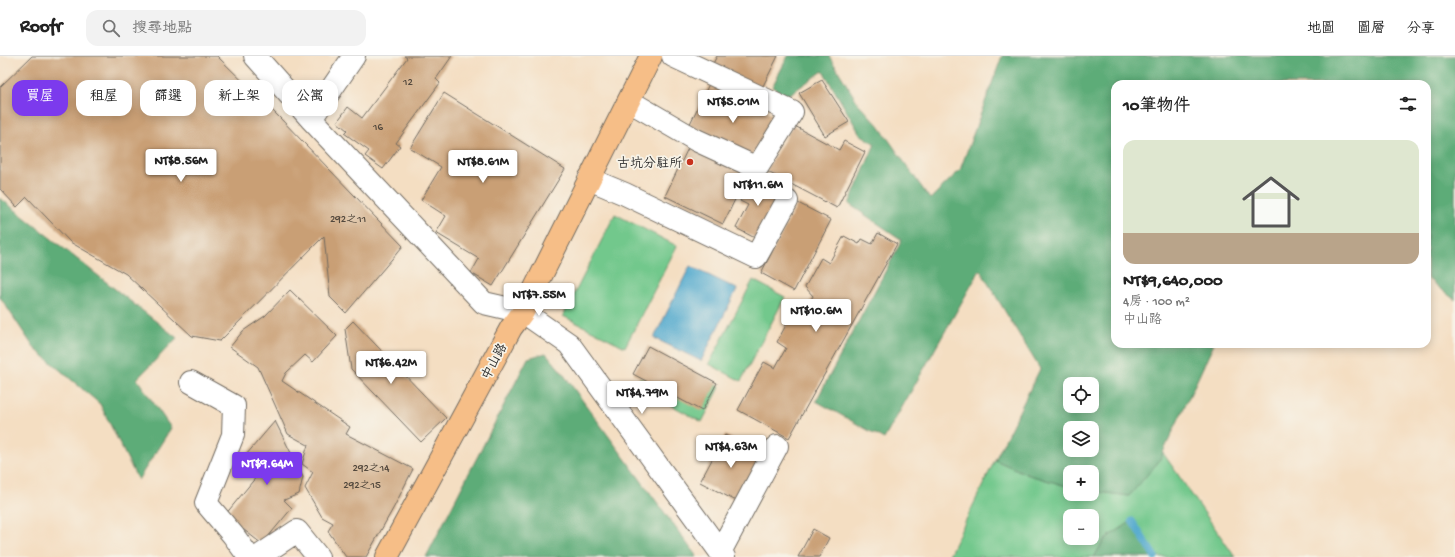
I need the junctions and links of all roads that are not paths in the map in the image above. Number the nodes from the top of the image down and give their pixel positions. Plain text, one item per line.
1 (255, 56) edge
2 (354, 56) edge
3 (651, 56) edge
4 (673, 56) edge
5 (629, 101) junction
6 (311, 119) junction
7 (590, 179) junction
8 (787, 201) dead end
9 (523, 312) junction
10 (191, 382) dead end
11 (777, 446) dead end
12 (722, 554) edge
13 (249, 557) edge
14 (258, 557) edge
15 (318, 557) edge
16 (386, 557) edge

1 - 6 street
2 - 6 street
3 - 5 main road, 中山路
4 - 5 street
5 - 7 main road, 中山路
6 - 9 street
7 - 8 street
7 - 9 main road, 中山路
9 - 12 street
9 - 16 main road, 中山路
10 - 13 street
11 - 12 street
14 - 15 street

